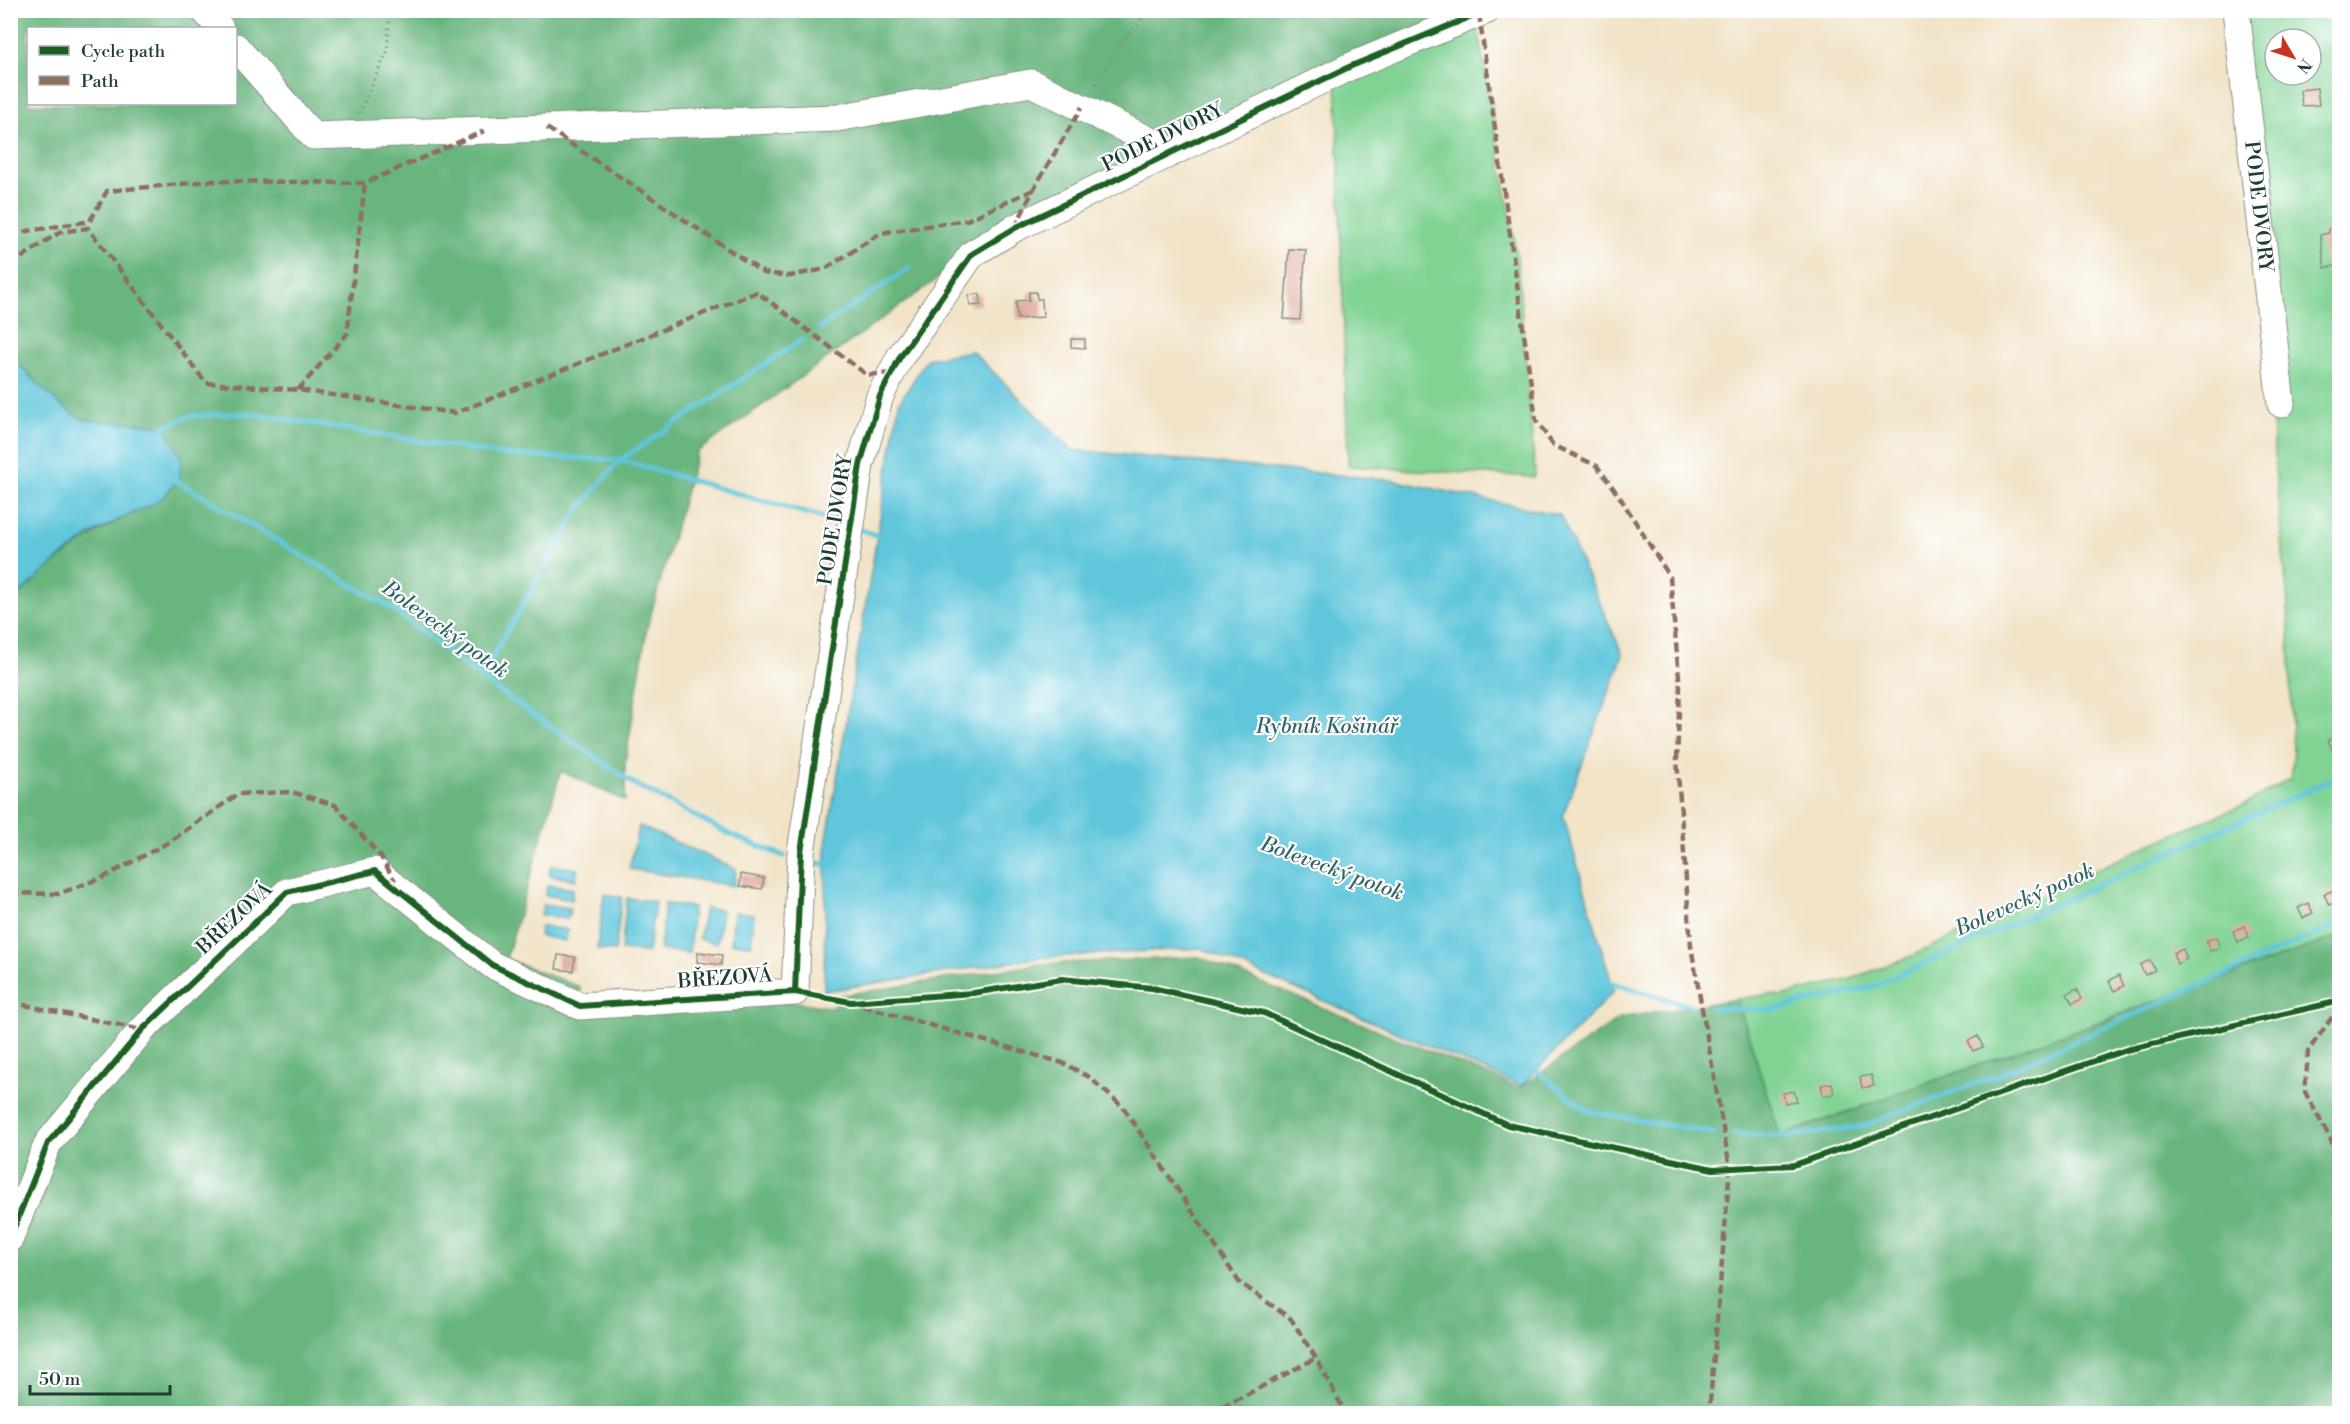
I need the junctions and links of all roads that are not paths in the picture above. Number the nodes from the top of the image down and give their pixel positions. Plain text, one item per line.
1 (204, 10) edge
2 (1487, 10) edge
3 (2235, 10) edge
4 (219, 27) edge
5 (237, 48) edge
6 (1173, 152) junction
7 (2281, 404) dead end
8 (795, 992) joint
9 (10, 1238) edge

1 - 4 street
2 - 6 street, PODE DVORY
3 - 7 street, PODE DVORY
5 - 6 street
6 - 8 street, PODE DVORY
8 - 9 street, BŘEZOVÁ

